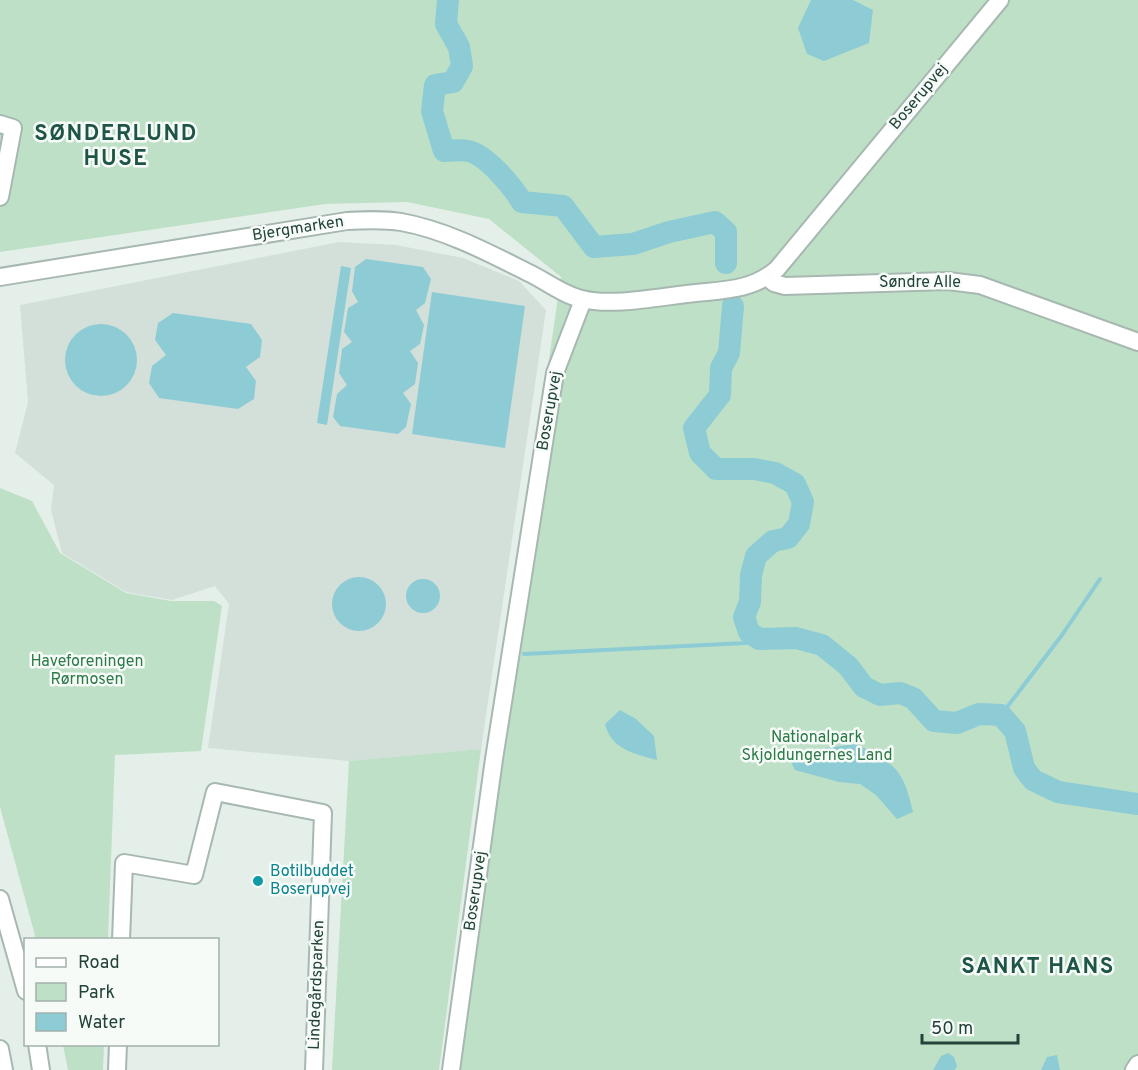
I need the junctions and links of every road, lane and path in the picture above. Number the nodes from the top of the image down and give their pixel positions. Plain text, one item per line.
1 (1000, 0) edge
2 (0, 124) edge
3 (0, 197) edge
4 (0, 277) edge
5 (767, 277) junction
6 (583, 300) junction
7 (1138, 342) edge
8 (0, 899) edge
9 (121, 938) edge
10 (24, 984) edge
11 (37, 1046) edge
12 (118, 1046) edge
13 (0, 1049) edge
14 (1138, 1064) edge
15 (4, 1070) edge
16 (41, 1070) edge
17 (117, 1070) edge
18 (315, 1070) edge
19 (452, 1070) edge
20 (1134, 1070) edge

1 - 5 street, Boserupvej
2 - 3 street
4 - 6 street, Bjergmarken
5 - 6 street, Boserupvej
5 - 7 street, Søndre Alle
6 - 19 street, Boserupvej
8 - 10 street
9 - 18 street, Lindegårdsparken
11 - 16 street
12 - 17 street
13 - 15 street
14 - 20 street

